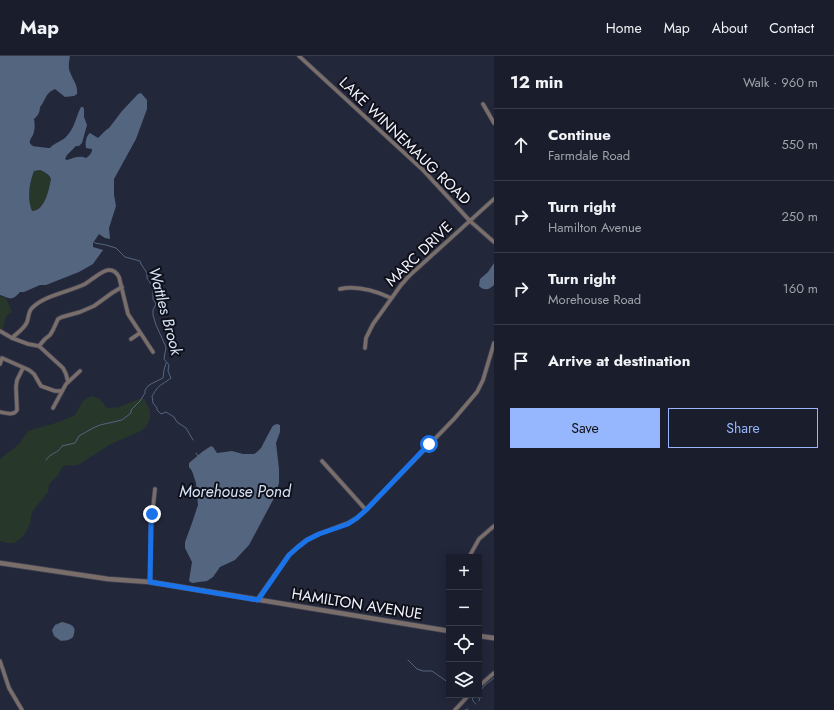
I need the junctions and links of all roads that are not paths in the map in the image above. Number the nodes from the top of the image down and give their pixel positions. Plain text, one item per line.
1 (299, 56) edge
2 (483, 104) dead end
3 (494, 123) edge
4 (494, 199) edge
5 (470, 221) junction
6 (494, 242) edge
7 (122, 287) junction
8 (340, 289) dead end
9 (391, 298) junction
10 (0, 331) edge
11 (140, 333) junction
12 (12, 338) junction
13 (132, 339) dead end
14 (494, 342) edge
15 (39, 346) junction
16 (365, 348) dead end
17 (153, 352) dead end
18 (0, 364) edge
19 (23, 368) junction
20 (80, 371) dead end
21 (68, 382) junction
22 (62, 391) junction
23 (53, 408) dead end
24 (0, 412) edge
25 (322, 461) dead end
26 (155, 489) dead end
27 (366, 510) junction
28 (494, 526) edge
29 (471, 554) edge
30 (0, 562) edge
31 (150, 582) junction
32 (258, 600) junction
33 (446, 631) edge
34 (482, 636) edge
35 (494, 638) edge
36 (0, 661) edge
37 (494, 673) edge
38 (482, 683) edge
39 (466, 698) edge
40 (22, 710) edge
41 (455, 710) edge

1 - 5 street, LAKE WINNEMAUG ROAD
2 - 3 street
4 - 5 street, MARC DRIVE
5 - 6 street, LAKE WINNEMAUG ROAD
5 - 9 street, MARC DRIVE
7 - 11 street
7 - 12 street
7 - 15 street
8 - 9 street
9 - 16 street, MARC DRIVE
10 - 12 street
11 - 13 street
11 - 17 street
12 - 15 street
14 - 27 street
15 - 21 street
18 - 19 street
19 - 22 street
19 - 24 street
20 - 21 street
21 - 22 street
22 - 23 street
25 - 27 street
26 - 31 street
27 - 32 street
28 - 29 street
30 - 31 street, HAMILTON AVENUE
31 - 32 street, HAMILTON AVENUE
32 - 33 street, HAMILTON AVENUE
34 - 35 street
36 - 40 street
37 - 38 street
39 - 41 street

